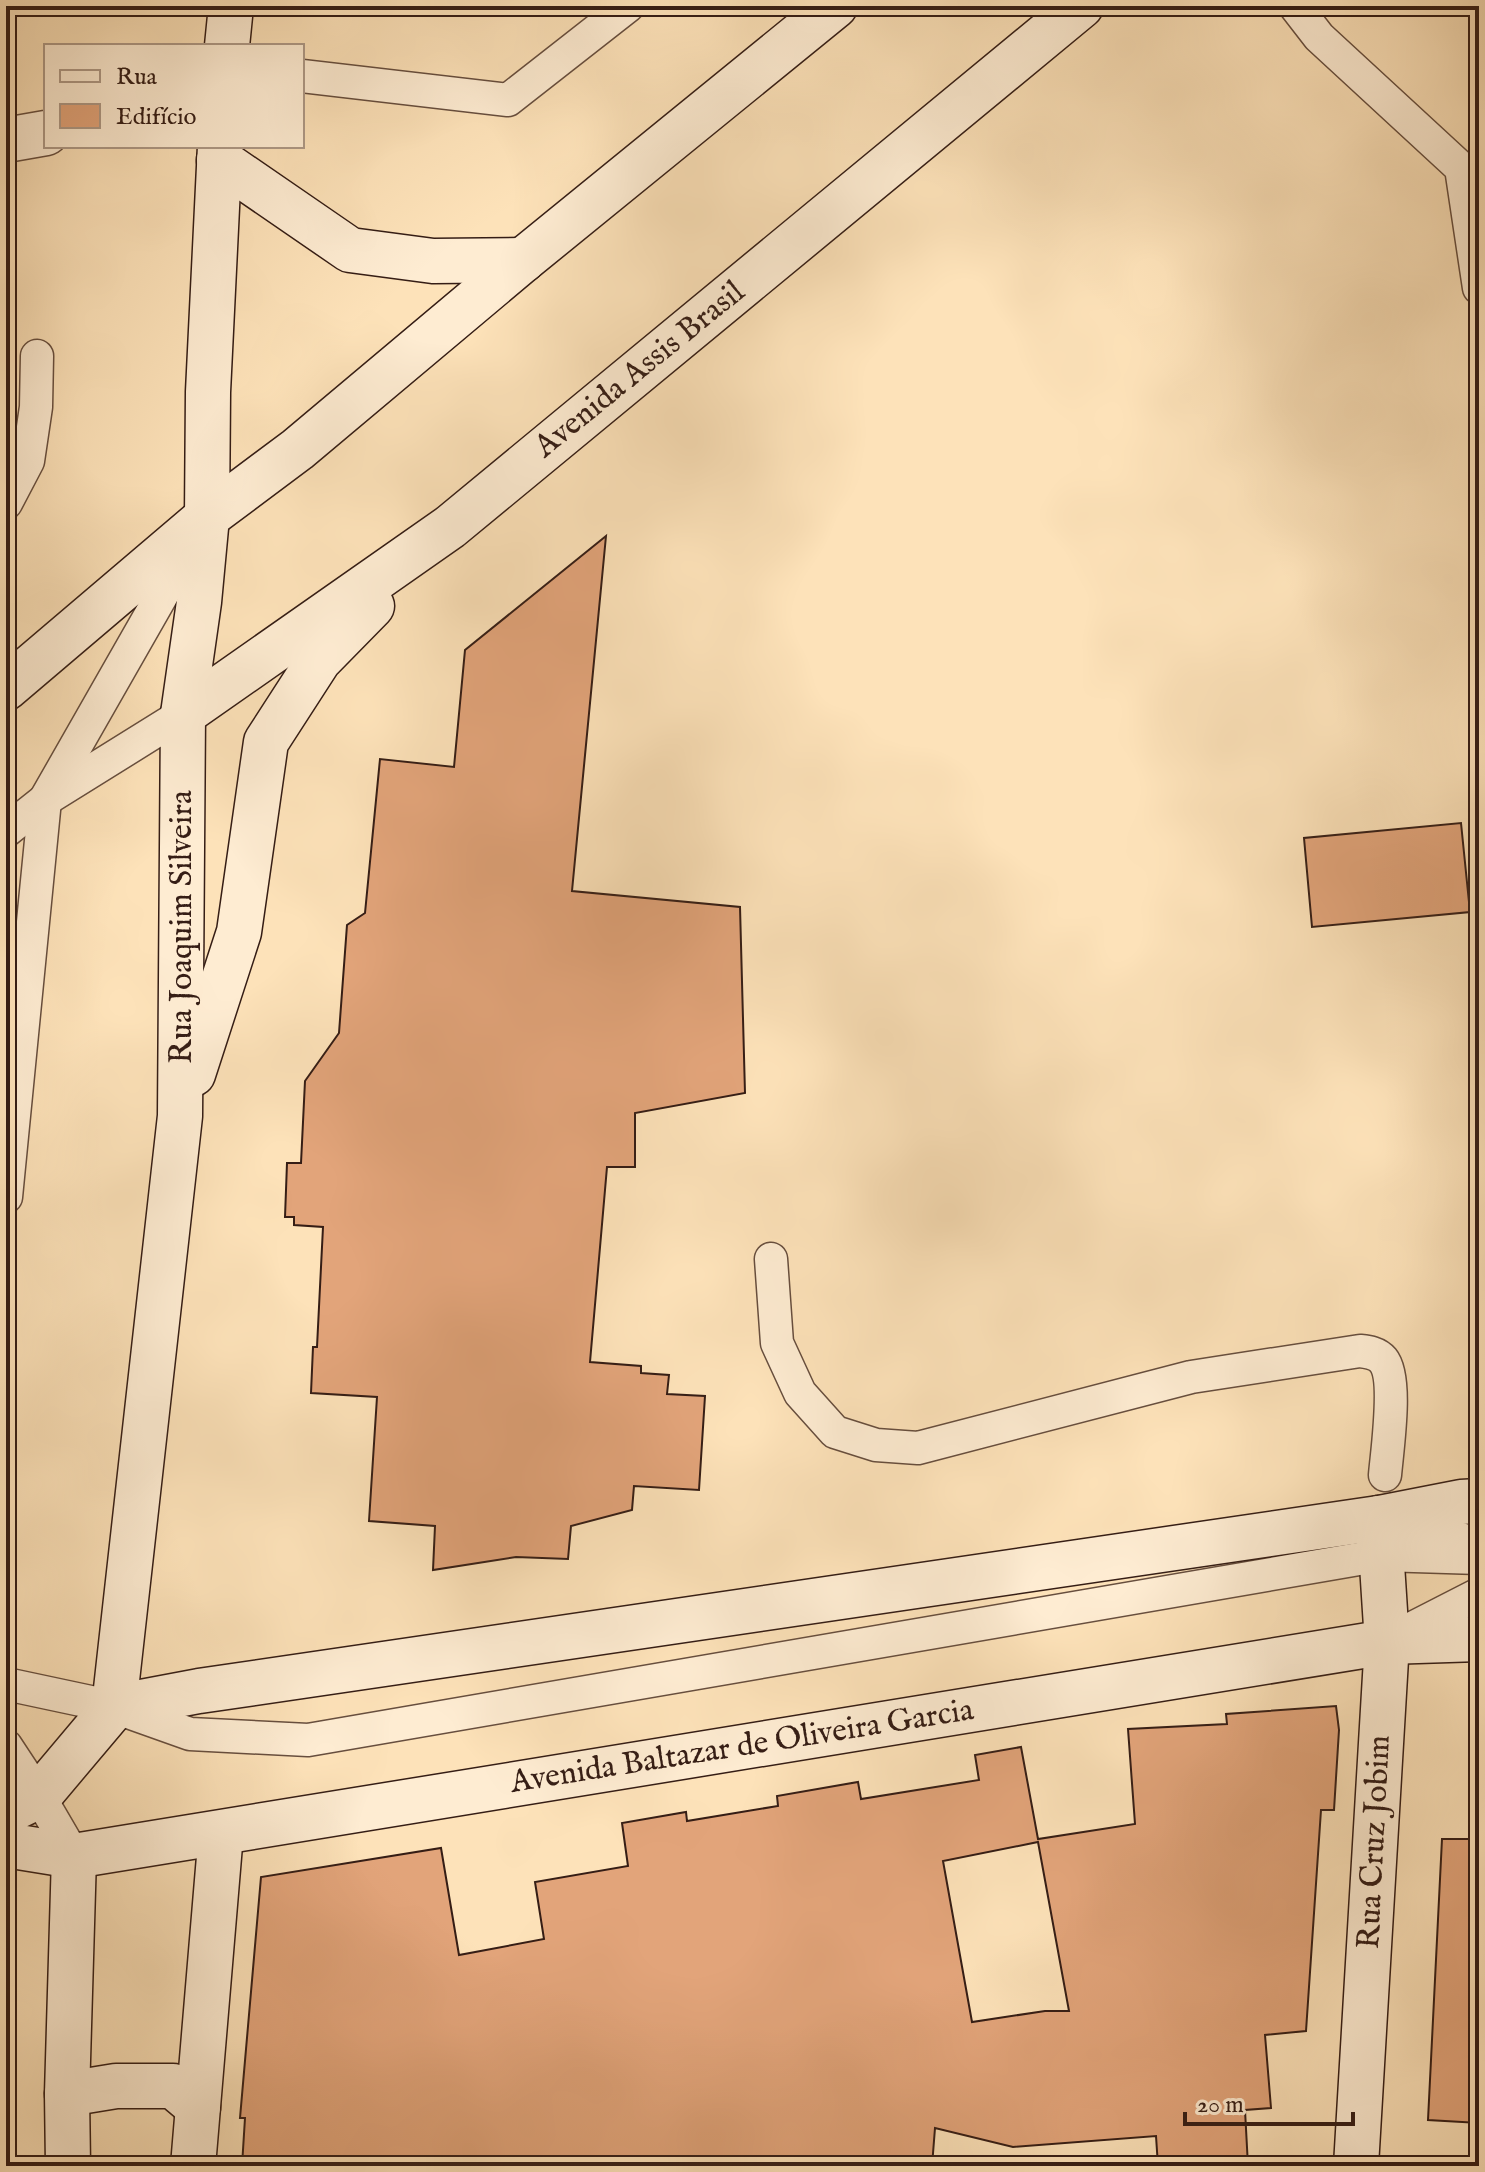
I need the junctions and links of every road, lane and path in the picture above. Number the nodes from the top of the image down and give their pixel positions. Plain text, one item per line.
1 (231, 6) edge
2 (628, 6) edge
3 (835, 6) edge
4 (1081, 6) edge
5 (1295, 6) edge
6 (227, 44) edge
7 (304, 76) edge
8 (44, 133) edge
9 (6, 140) edge
10 (220, 153) edge
11 (523, 260) junction
12 (1479, 288) edge
13 (37, 356) dead end
14 (17, 465) edge
15 (6, 503) edge
16 (207, 517) junction
17 (450, 527) junction
18 (6, 688) edge
19 (183, 714) junction
20 (45, 800) junction
21 (6, 831) edge
22 (180, 1116) junction
23 (6, 1197) edge
24 (771, 1259) dead end
25 (1385, 1475) dead end
26 (1479, 1501) edge
27 (1381, 1536) junction
28 (1479, 1544) edge
29 (1479, 1558) edge
30 (1479, 1594) edge
31 (1479, 1639) edge
32 (1387, 1642) junction
33 (6, 1684) edge
34 (114, 1707) junction
35 (6, 1746) edge
36 (22, 1804) edge
37 (221, 1833) junction
38 (6, 1845) edge
39 (74, 1856) junction
40 (67, 2094) junction
41 (198, 2107) junction
42 (68, 2166) edge
43 (193, 2166) edge
44 (1356, 2166) edge

1 - 6 main road
2 - 7 lane
3 - 11 main road
4 - 17 main road, Avenida Assis Brasil
5 - 12 lane
8 - 9 main road
10 - 11 main road
10 - 16 main road, Rua Joaquim Silveira
11 - 16 main road
13 - 14 lane
14 - 15 lane
16 - 18 main road
16 - 19 main road, Rua Joaquim Silveira
16 - 20 lane
17 - 19 main road, Avenida Assis Brasil
17 - 22 main road
19 - 20 lane
19 - 22 main road, Rua Joaquim Silveira
20 - 21 lane
20 - 23 lane
22 - 34 main road, Rua Joaquim Silveira
24 - 25 lane
26 - 27 main road
27 - 28 lane
27 - 29 lane
27 - 32 main road, Rua Cruz Jobim
27 - 34 main road
27 - 34 lane
30 - 32 lane
31 - 32 main road, Avenida Baltazar de Oliveira Garcia
32 - 37 main road, Avenida Baltazar de Oliveira Garcia
32 - 44 main road, Rua Cruz Jobim
33 - 34 lane
34 - 36 main road
35 - 36 lane
36 - 39 lane
37 - 39 main road, Avenida Baltazar de Oliveira Garcia
37 - 41 main road
38 - 39 main road, Avenida Baltazar de Oliveira Garcia
39 - 40 main road
40 - 41 main road
40 - 42 main road
41 - 43 main road

